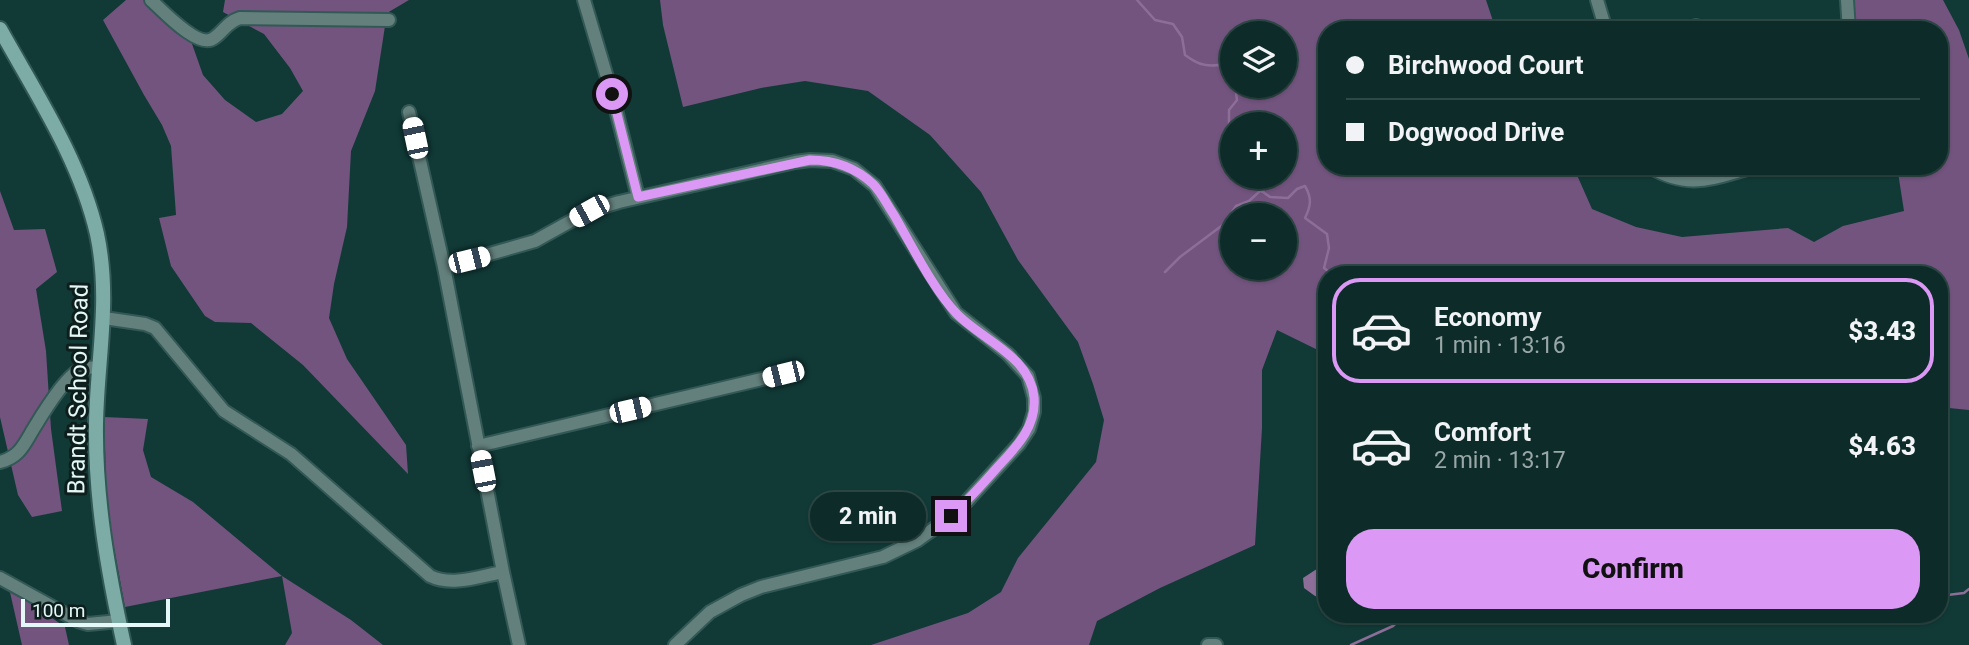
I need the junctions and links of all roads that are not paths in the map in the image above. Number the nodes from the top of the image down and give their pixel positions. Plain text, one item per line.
1 (151, 0) edge
2 (584, 0) edge
3 (1597, 0) edge
4 (1847, 0) edge
5 (389, 20) dead end
6 (1603, 21) edge
7 (1848, 21) edge
8 (0, 29) edge
9 (409, 112) dead end
10 (1665, 175) edge
11 (1722, 175) edge
12 (638, 197) junction
13 (444, 267) junction
14 (104, 318) junction
15 (100, 368) junction
16 (783, 374) dead end
17 (478, 446) junction
18 (0, 462) edge
19 (503, 572) junction
20 (0, 578) edge
21 (118, 621) junction
22 (124, 645) edge
23 (519, 645) edge
24 (674, 645) edge
25 (1208, 645) edge
26 (1216, 645) edge

1 - 5 street
2 - 12 street
3 - 6 street
4 - 7 street
8 - 14 street, Brandt School Road
9 - 13 street
10 - 11 street
12 - 13 street
12 - 24 street
13 - 17 street
14 - 15 street, Brandt School Road
14 - 19 street
15 - 18 street
15 - 21 street, Brandt School Road
16 - 17 street
17 - 19 street
19 - 23 street
20 - 21 street
21 - 22 street, Brandt School Road
25 - 26 street

